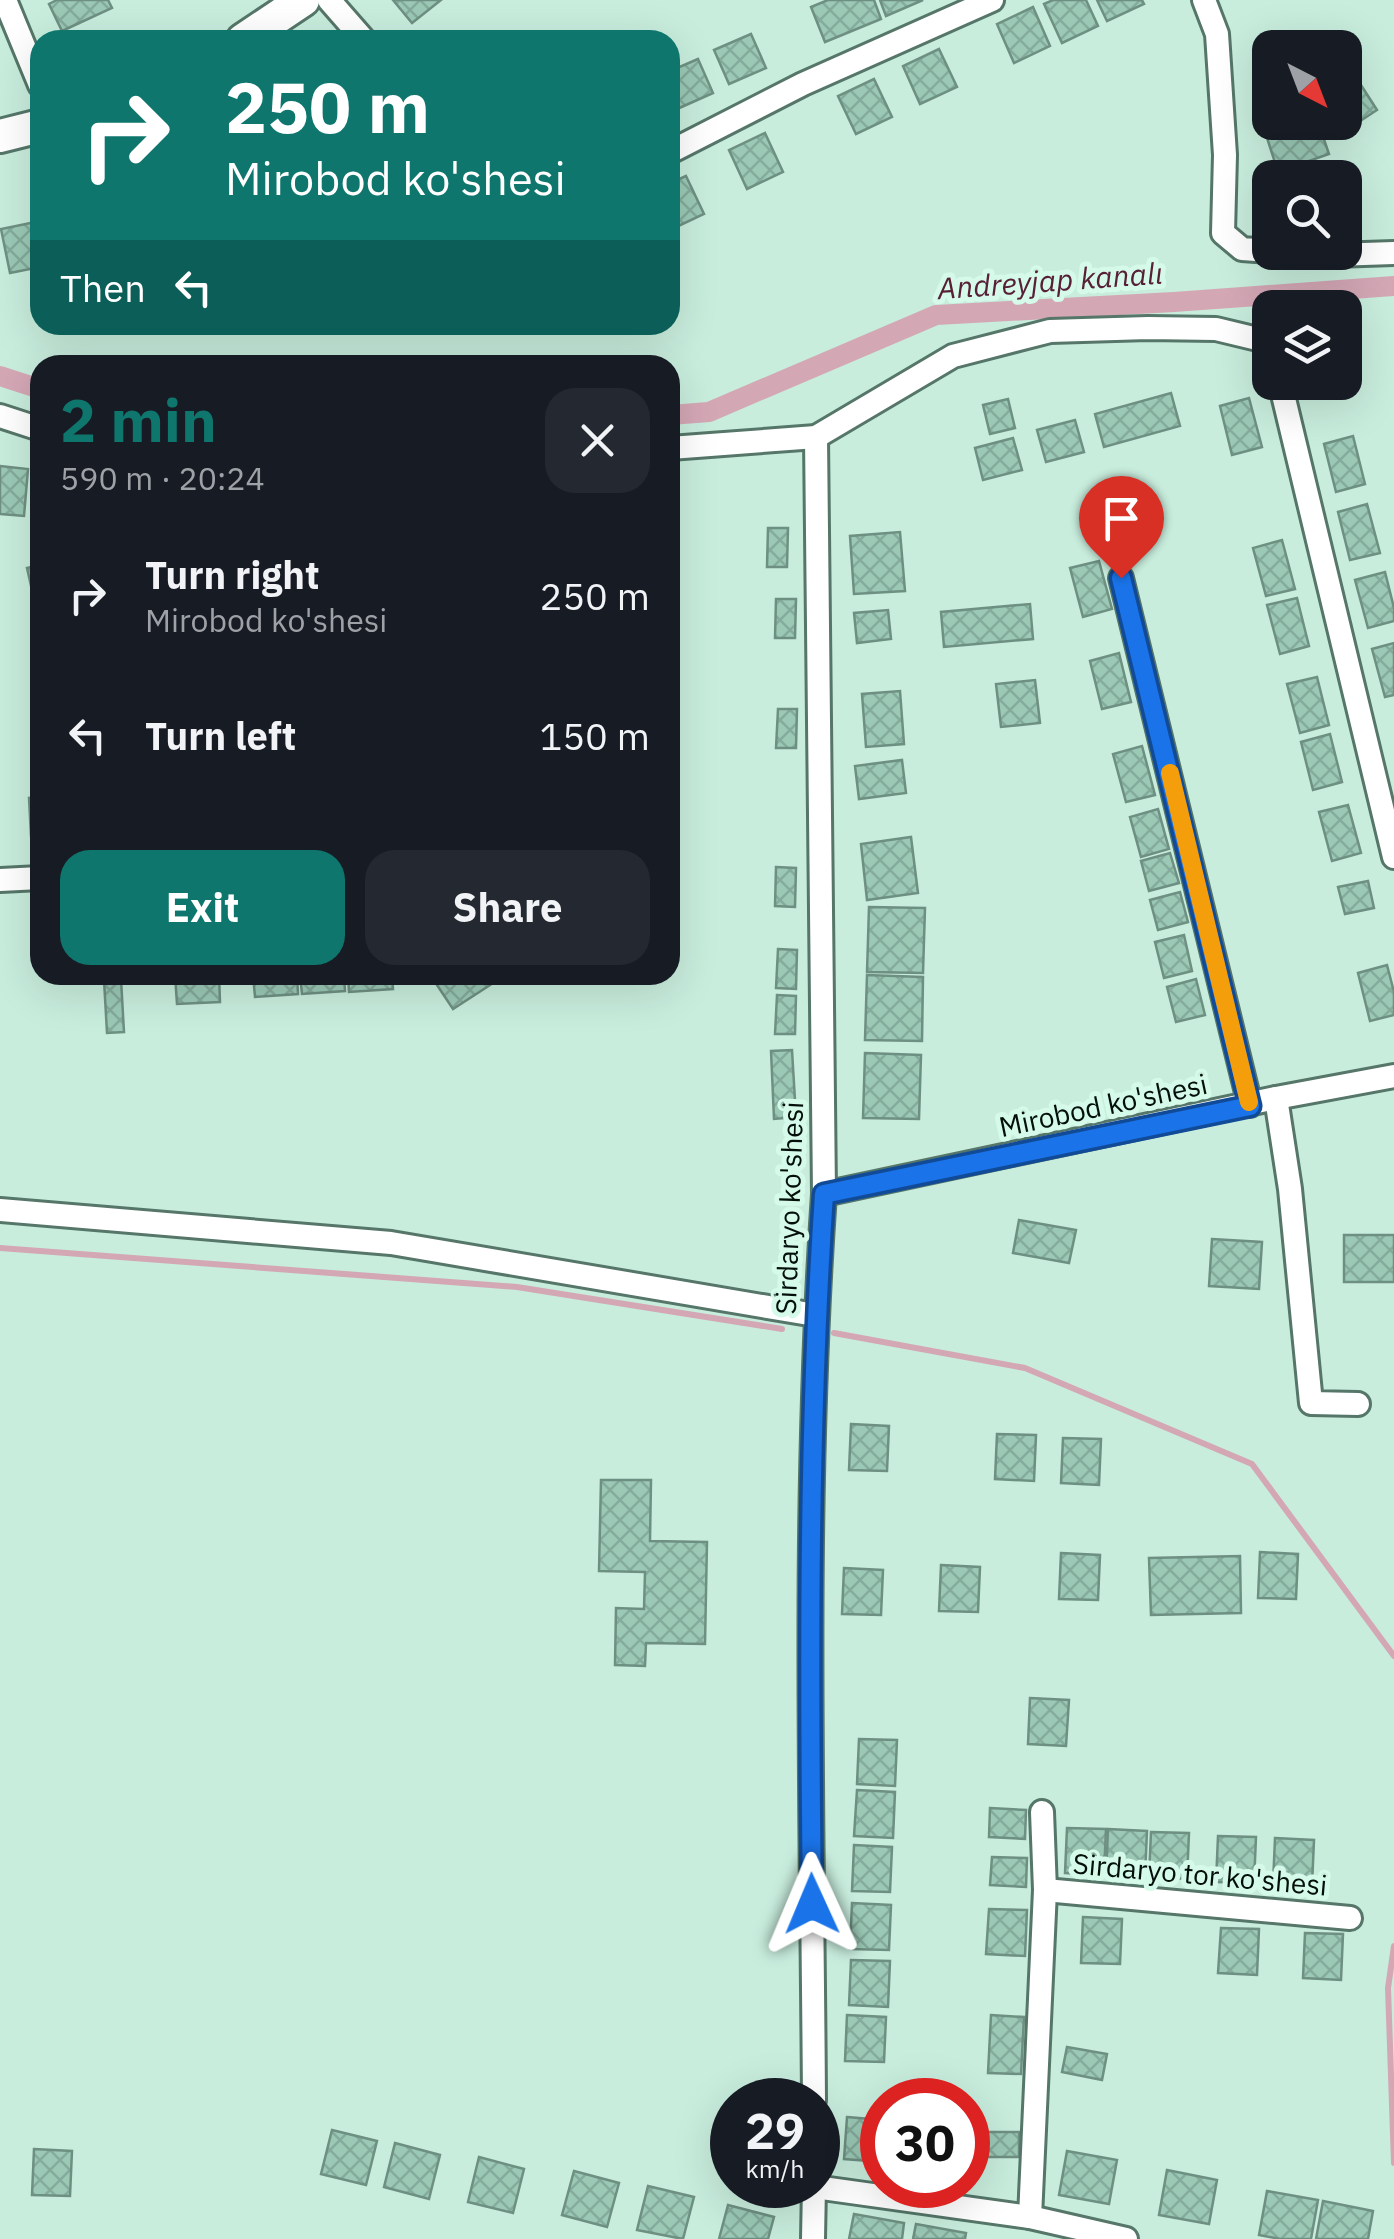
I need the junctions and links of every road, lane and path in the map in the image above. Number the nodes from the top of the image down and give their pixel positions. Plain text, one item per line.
1 (5, 0) edge
2 (303, 0) edge
3 (330, 0) edge
4 (992, 0) edge
5 (1204, 0) edge
6 (258, 30) edge
7 (356, 30) edge
8 (30, 61) edge
9 (30, 128) edge
10 (0, 136) edge
11 (680, 147) edge
12 (1252, 249) edge
13 (1394, 252) edge
14 (1362, 254) edge
15 (1252, 338) edge
16 (1284, 400) edge
17 (0, 416) edge
18 (30, 425) edge
19 (816, 437) junction
20 (680, 447) edge
21 (1121, 578) dead end
22 (1394, 858) edge
23 (30, 878) edge
24 (0, 880) edge
25 (1394, 1076) edge
26 (1276, 1098) junction
27 (1250, 1106) junction
28 (824, 1194) junction
29 (0, 1210) edge
30 (816, 1315) junction
31 (1358, 1404) dead end
32 (1042, 1812) dead end
33 (1045, 1890) junction
34 (1350, 1918) dead end
35 (814, 2078) edge
36 (840, 2190) edge
37 (814, 2208) edge
38 (1030, 2217) junction
39 (813, 2239) edge
40 (1126, 2239) edge

1 - 8 street
2 - 6 street
3 - 7 street
4 - 11 street
5 - 12 street
9 - 10 street
13 - 14 street
15 - 19 street
16 - 22 street
17 - 18 street
19 - 20 street
19 - 28 street, Sirdaryo ko'shesi
21 - 27 street
23 - 24 street
25 - 26 street, Mirobod ko'shesi
26 - 27 street, Mirobod ko'shesi
26 - 31 street
27 - 28 street, Mirobod ko'shesi
28 - 30 street, Sirdaryo ko'shesi
29 - 30 street
30 - 35 street, Sirdaryo ko'shesi
32 - 33 street
33 - 34 street, Sirdaryo tor ko'shesi
33 - 38 street
36 - 38 street
37 - 39 street
38 - 40 street

